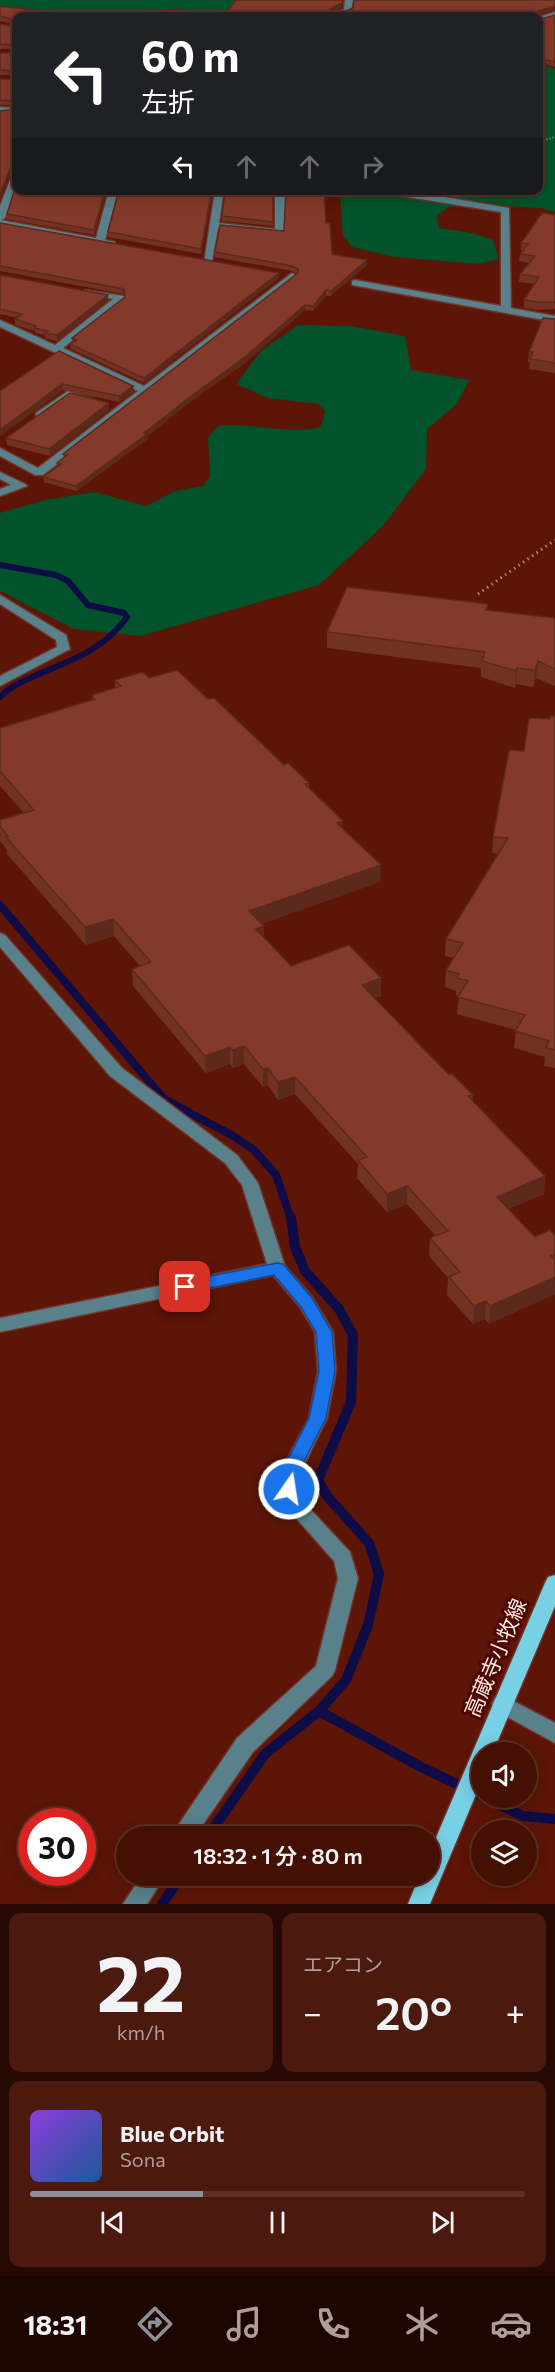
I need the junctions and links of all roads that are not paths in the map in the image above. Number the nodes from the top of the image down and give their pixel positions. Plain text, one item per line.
1 (350, 0) edge
2 (343, 12) edge
3 (12, 186) edge
4 (113, 195) edge
5 (218, 195) edge
6 (280, 195) edge
7 (418, 195) edge
8 (0, 218) edge
9 (0, 223) edge
10 (214, 225) junction
11 (100, 241) junction
12 (121, 245) edge
13 (197, 259) edge
14 (207, 261) junction
15 (218, 263) edge
16 (282, 274) edge
17 (355, 283) dead end
18 (77, 290) edge
19 (506, 311) junction
20 (555, 319) edge
21 (3, 327) edge
22 (56, 349) junction
23 (144, 390) junction
24 (111, 405) junction
25 (34, 419) edge
26 (0, 451) edge
27 (0, 475) edge
28 (0, 493) edge
29 (0, 599) edge
30 (0, 682) edge
31 (0, 938) edge
32 (277, 1268) junction
33 (0, 1325) edge
34 (555, 1583) edge
35 (502, 1704) junction
36 (555, 1734) edge
37 (486, 1742) edge
38 (471, 1779) edge
39 (189, 1826) edge
40 (146, 1886) edge
41 (134, 1904) edge
42 (419, 1904) edge

1 - 2 street
3 - 8 street
4 - 11 street
5 - 10 street
6 - 10 street
7 - 19 street
9 - 11 street
10 - 14 street
11 - 12 street
13 - 14 street
14 - 15 street
16 - 23 street
17 - 19 street
18 - 22 street
19 - 20 street
21 - 22 street
22 - 23 street
23 - 24 street
24 - 25 street
24 - 26 street
27 - 28 street
29 - 30 street
31 - 32 street
32 - 33 street
32 - 39 street
34 - 35 main road, 高蔵寺小牧線
35 - 36 street
35 - 37 main road, 高蔵寺小牧線
38 - 42 main road, 高蔵寺小牧線
40 - 41 street

